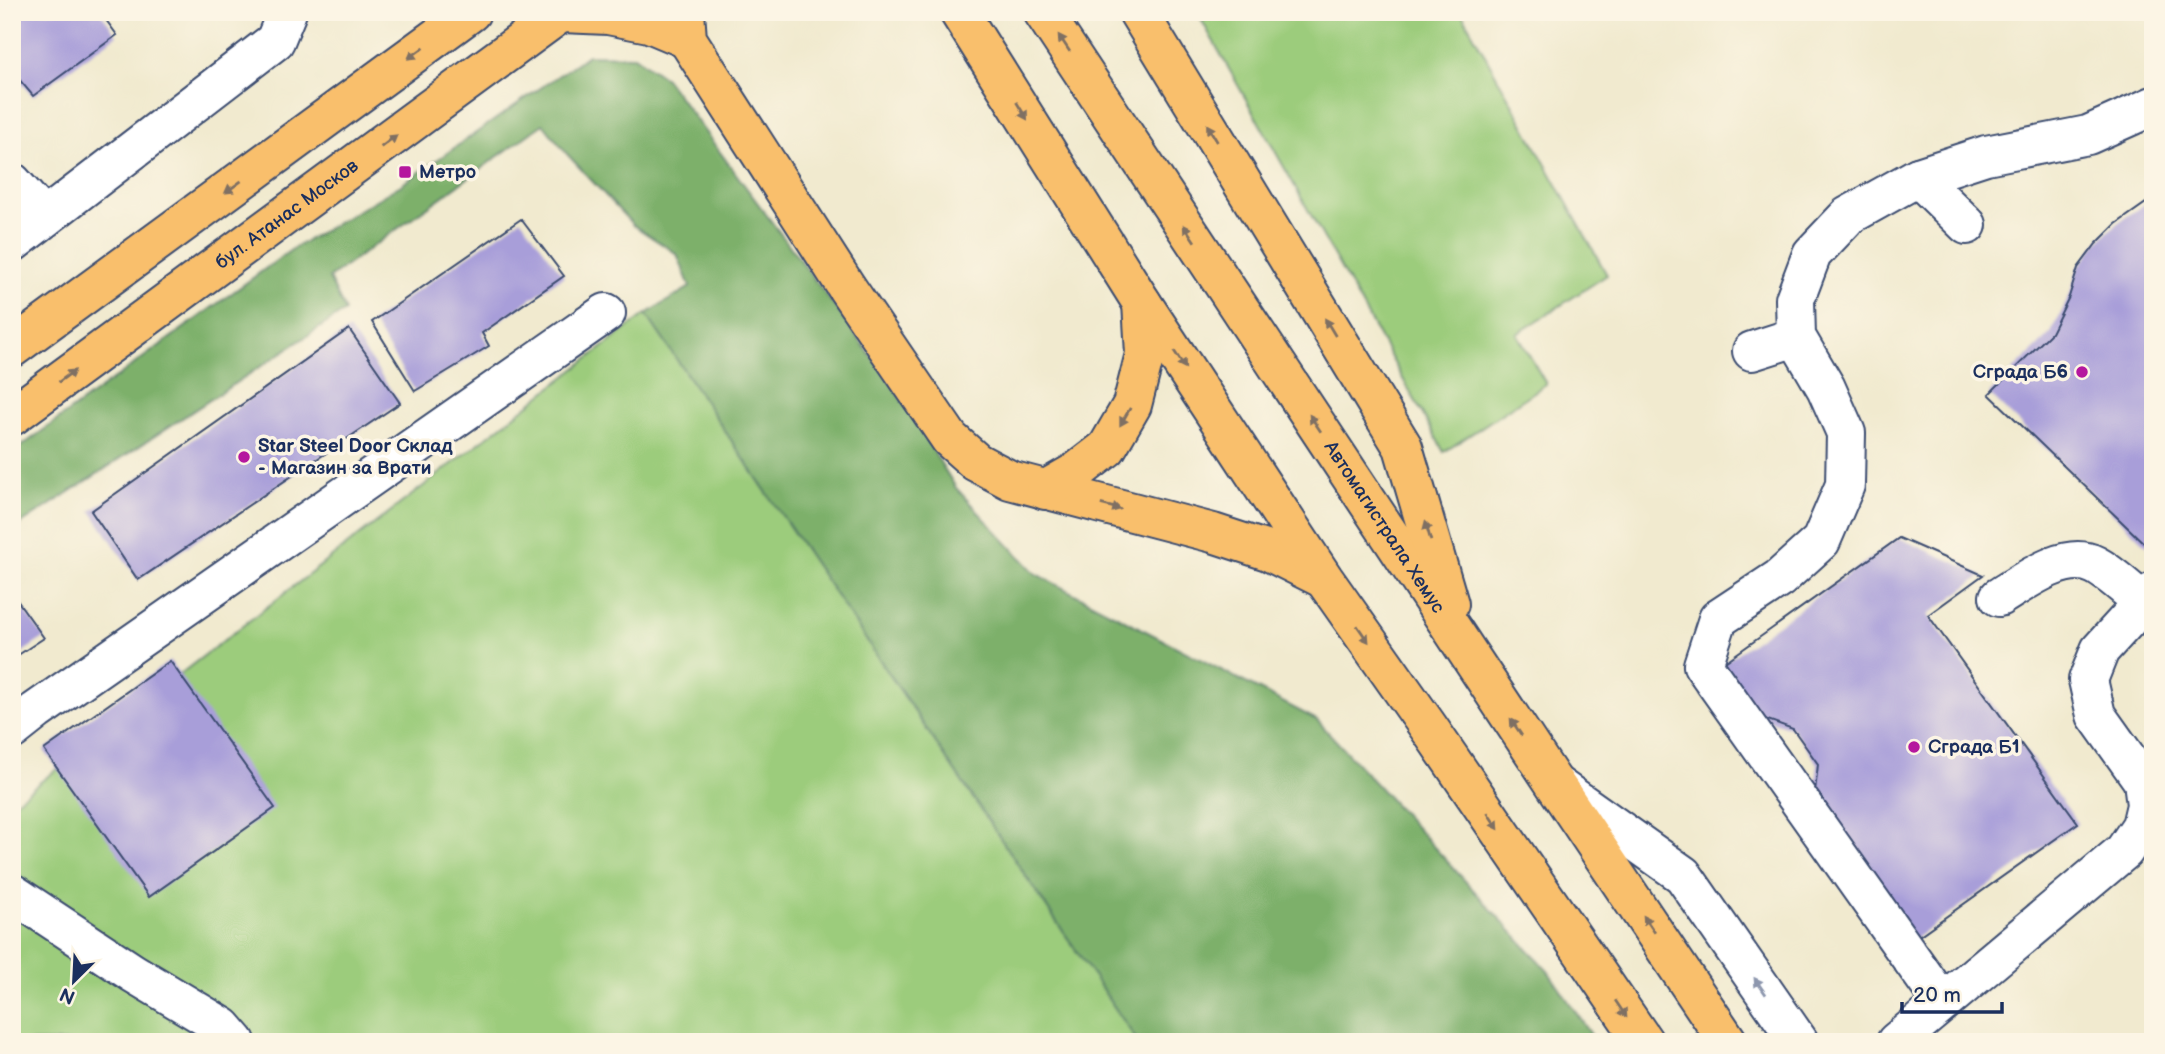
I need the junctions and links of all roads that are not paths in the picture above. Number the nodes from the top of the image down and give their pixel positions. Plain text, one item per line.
1 (287, 12) edge
2 (471, 12) edge
3 (959, 12) edge
4 (1043, 12) edge
5 (1138, 12) edge
6 (562, 13) edge
7 (686, 26) edge
8 (2153, 106) edge
9 (1918, 177) junction
10 (12, 182) edge
11 (44, 218) junction
12 (1968, 225) dead end
13 (12, 243) edge
14 (1142, 303) junction
15 (606, 313) dead end
16 (1796, 337) junction
17 (12, 348) edge
18 (1752, 351) dead end
19 (12, 416) edge
20 (1045, 490) junction
21 (1324, 579) junction
22 (1999, 597) dead end
23 (2148, 597) edge
24 (1461, 643) junction
25 (12, 730) edge
26 (1554, 783) junction
27 (12, 893) edge
28 (1942, 1002) junction
29 (236, 1042) edge
30 (1644, 1042) edge
31 (1728, 1042) edge
32 (1799, 1042) edge
33 (1896, 1042) edge

1 - 11 street
2 -> 17 main road
3 -> 14 main road
24 -> 4 main road, Автомагистрала Хемус
24 -> 5 main road
6 - 7 main road
19 -> 6 main road, бул. Атанас Москов
7 - 20 main road
8 - 9 street
9 - 12 street
9 - 16 street
10 - 11 street
11 - 13 street
14 -> 20 main road
14 -> 21 main road
15 - 25 street
16 - 18 street
16 - 28 street
20 -> 21 main road
21 -> 30 main road
22 - 23 street
23 - 28 street
26 -> 24 main road, Автомагистрала Хемус
31 -> 26 main road, Автомагистрала Хемус
32 -> 26 street
27 - 29 street
28 - 33 street

